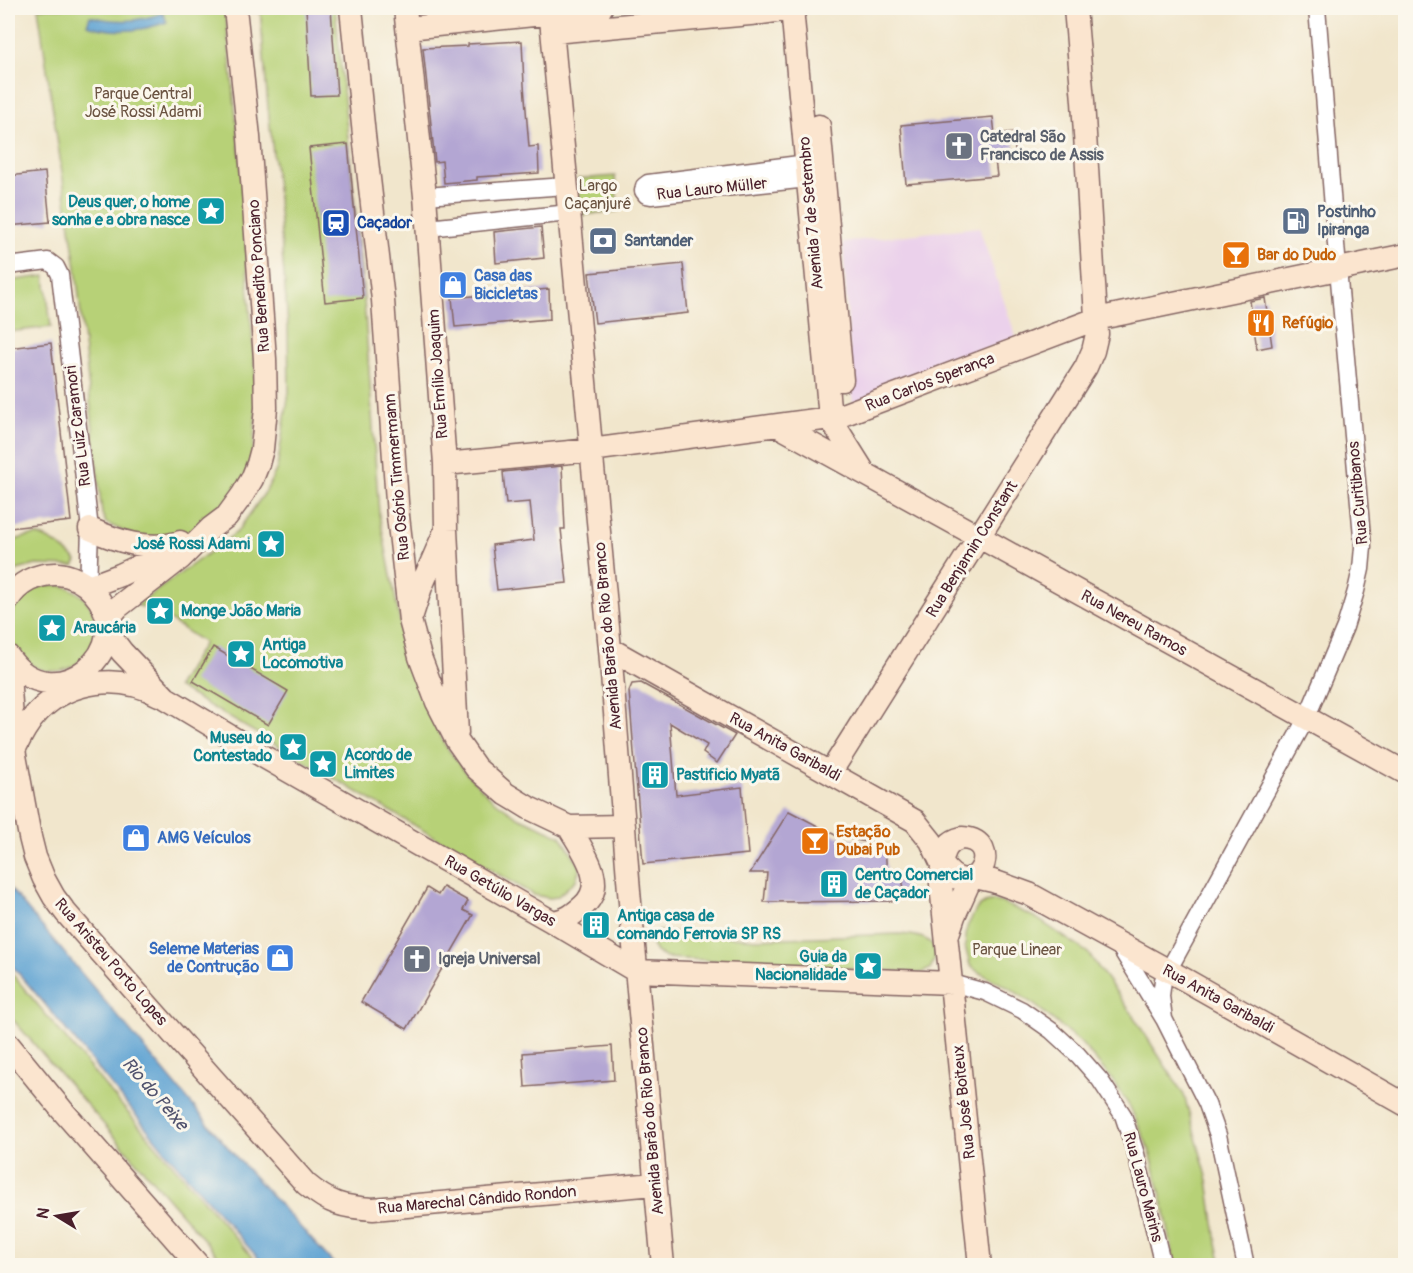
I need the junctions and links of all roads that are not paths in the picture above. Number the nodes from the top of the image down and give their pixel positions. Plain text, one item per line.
1 (235, 8) edge
2 (351, 8) edge
3 (601, 8) edge
4 (794, 8) edge
5 (807, 8) edge
6 (1075, 8) edge
7 (1317, 8) edge
8 (664, 14) edge
9 (551, 17) edge
10 (407, 18) edge
11 (815, 170) junction
12 (567, 186) junction
13 (425, 196) junction
14 (569, 213) junction
15 (428, 228) junction
16 (1406, 255) edge
17 (8, 266) edge
18 (1338, 269) junction
19 (1096, 318) junction
20 (838, 416) junction
21 (777, 425) junction
22 (591, 450) junction
23 (445, 464) junction
24 (863, 472) junction
25 (211, 528) junction
26 (90, 529) junction
27 (446, 530) junction
28 (979, 538) junction
29 (179, 543) junction
30 (88, 587) junction
31 (8, 600) edge
32 (410, 620) junction
33 (107, 626) junction
34 (610, 649) junction
35 (8, 657) edge
36 (166, 698) junction
37 (1306, 719) junction
38 (458, 741) junction
39 (14, 750) junction
40 (830, 773) junction
41 (1406, 773) edge
42 (624, 826) junction
43 (569, 827) junction
44 (984, 853) junction
45 (942, 864) junction
46 (973, 878) junction
47 (1029, 894) junction
48 (553, 922) junction
49 (947, 939) junction
50 (1118, 944) junction
51 (636, 970) junction
52 (1168, 970) junction
53 (952, 983) junction
54 (1164, 1019) junction
55 (8, 1044) edge
56 (1406, 1105) edge
57 (306, 1184) joint
58 (655, 1184) junction
59 (198, 1266) edge
60 (663, 1266) edge
61 (980, 1266) edge
62 (1164, 1266) edge
63 (1246, 1266) edge

1 - 25 main road, Rua Benedito Ponciano
2 - 32 main road, Rua Osório Timmermann
3 - 9 main road
4 - 8 main road
4 - 11 main road, Avenida 7 de Setembro
5 - 11 main road, Avenida 7 de Setembro
6 - 19 main road, Rua Benjamin Constant
7 - 18 street, Rua Curitibanos
8 - 9 main road
9 - 10 main road
9 - 12 main road, Avenida Barão do Rio Branco
10 - 13 main road, Rua Emílio Joaquim
11 - 11 street, Rua Lauro Müller
11 - 20 main road, Avenida 7 de Setembro
12 - 13 street
12 - 14 main road, Avenida Barão do Rio Branco
13 - 15 main road, Rua Emílio Joaquim
14 - 15 street
14 - 22 main road, Avenida Barão do Rio Branco
15 - 23 main road, Rua Emílio Joaquim
16 - 18 main road, Rua Carlos Sperança
17 - 26 street, Rua Luiz Caramori
18 - 19 main road, Rua Carlos Sperança
18 - 37 street, Rua Curitibanos
19 - 20 main road, Rua Carlos Sperança
19 - 28 main road, Rua Benjamin Constant
20 - 21 main road, Rua Carlos Sperança
20 - 24 main road, Rua Nereu Ramos
21 - 22 main road, Rua Carlos Sperança
21 - 24 main road
22 - 23 main road, Rua Carlos Sperança
22 - 34 main road, Avenida Barão do Rio Branco
23 - 27 main road, Rua Emílio Joaquim
24 - 28 main road, Rua Nereu Ramos
25 - 29 main road, Rua Benedito Ponciano
25 - 33 main road, Rua Benedito Ponciano
26 - 29 main road
26 - 30 street, Rua Luiz Caramori
27 - 32 main road
27 - 38 main road, Rua Emílio Joaquim
28 - 37 main road, Rua Nereu Ramos
28 - 40 main road, Rua Benjamin Constant
29 - 30 main road, Rua Benedito Ponciano
30 - 31 main road
30 - 33 main road, Rua Getúlio Vargas
32 - 38 main road, Rua Osório Timmermann
33 - 35 main road
33 - 36 main road, Rua Getúlio Vargas
34 - 40 main road, Rua Anita Garibaldi
34 - 42 main road, Avenida Barão do Rio Branco
35 - 39 main road, Rua Aristeu Porto Lopes
36 - 39 main road
36 - 48 main road, Rua Getúlio Vargas
37 - 41 main road, Rua Nereu Ramos
37 - 52 street, Rua Curitibanos
38 - 43 main road, Rua Osório Timmermann
39 - 57 main road, Rua Aristeu Porto Lopes
40 - 45 main road, Rua Anita Garibaldi
42 - 43 main road, Rua Osório Timmermann
42 - 51 main road, Avenida Barão do Rio Branco
43 - 48 main road
44 - 45 main road
44 - 46 main road
44 - 47 main road, Rua Anita Garibaldi
45 - 46 main road
45 - 49 main road, Rua José Boiteux
46 - 47 main road, Rua Anita Garibaldi
46 - 49 main road, Rua José Boiteux
47 - 50 main road, Rua Anita Garibaldi
48 - 51 main road, Rua Getúlio Vargas
49 - 53 main road, Rua José Boiteux
50 - 52 main road, Rua Anita Garibaldi
50 - 54 street
51 - 53 main road, Rua Getúlio Vargas
51 - 58 main road, Avenida Barão do Rio Branco
52 - 54 street, Rua Curitibanos
52 - 56 main road, Rua Anita Garibaldi
53 - 61 main road, Rua José Boiteux
53 - 62 street, Rua Lauro Marins
54 - 63 street
55 - 59 main road
57 - 58 main road, Rua Marechal Cândido Rondon
58 - 60 main road, Avenida Barão do Rio Branco

